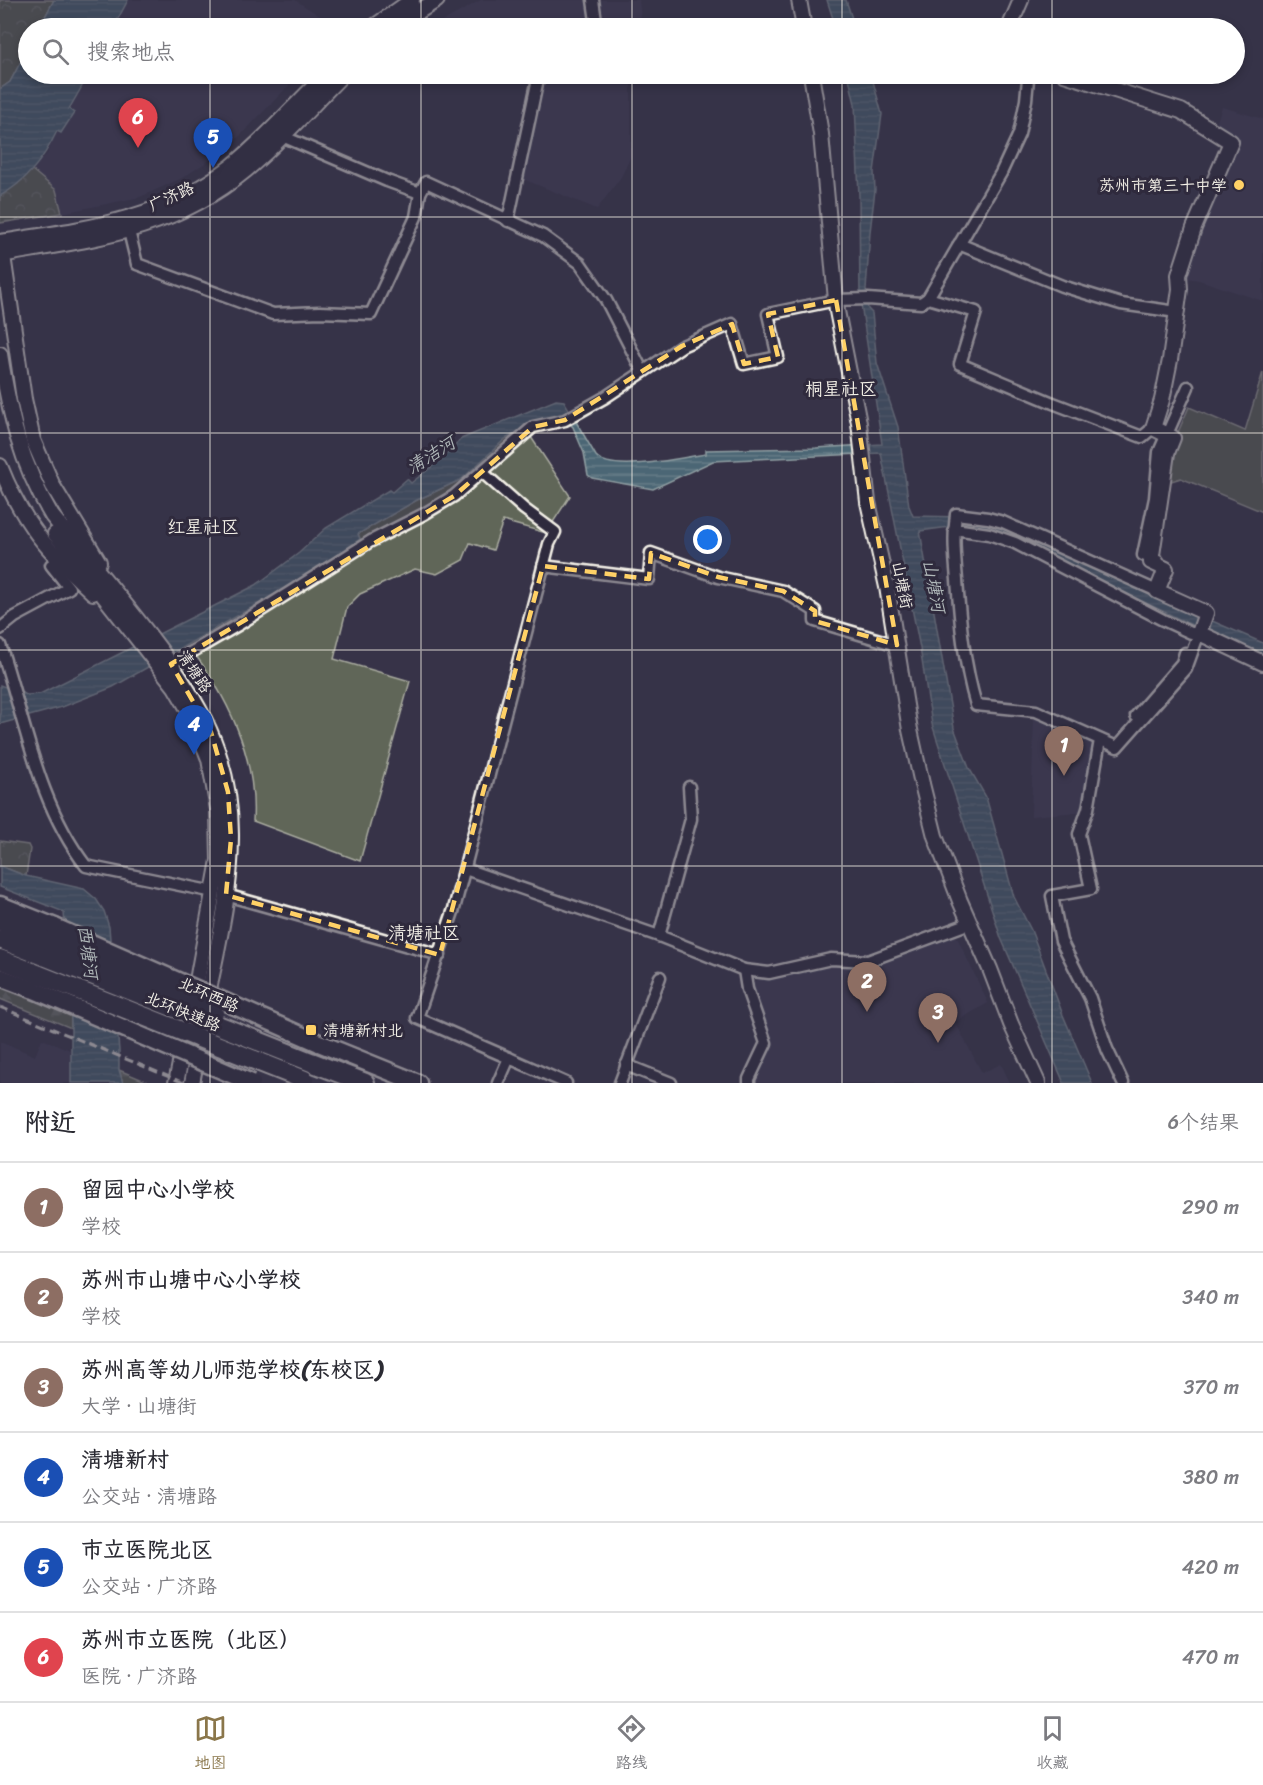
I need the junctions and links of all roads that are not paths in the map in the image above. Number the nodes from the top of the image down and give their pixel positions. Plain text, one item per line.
1 (412, 0) edge
2 (437, 0) edge
3 (593, 0) edge
4 (799, 0) edge
5 (1021, 0) edge
6 (386, 18) edge
7 (408, 18) edge
8 (596, 18) edge
9 (802, 18) edge
10 (1013, 18) edge
11 (317, 84) edge
12 (333, 84) edge
13 (537, 84) edge
14 (813, 84) edge
15 (1028, 84) edge
16 (1096, 84) edge
17 (282, 136) junction
18 (420, 193) junction
19 (508, 221) junction
20 (129, 231) junction
21 (959, 244) junction
22 (1, 250) edge
23 (928, 298) junction
24 (836, 300) junction
25 (1177, 312) junction
26 (0, 354) edge
27 (643, 372) junction
28 (1188, 387) dead end
29 (0, 407) edge
30 (1153, 428) junction
31 (0, 466) edge
32 (482, 472) junction
33 (48, 518) junction
34 (954, 528) junction
35 (58, 560) junction
36 (543, 566) junction
37 (1156, 588) junction
38 (128, 617) junction
39 (0, 629) edge
40 (1197, 632) junction
41 (0, 645) edge
42 (897, 645) junction
43 (166, 662) junction
44 (1263, 663) edge
45 (1100, 740) junction
46 (1118, 742) dead end
47 (689, 787) dead end
48 (465, 869) junction
49 (220, 894) junction
50 (0, 905) edge
51 (0, 921) edge
52 (970, 923) junction
53 (659, 936) junction
54 (0, 939) edge
55 (50, 942) junction
56 (440, 955) junction
57 (0, 959) edge
58 (744, 970) junction
59 (0, 977) edge
60 (660, 977) dead end
61 (37, 983) junction
62 (509, 1058) junction
63 (626, 1065) junction
64 (308, 1082) edge
65 (176, 1083) edge
66 (192, 1083) edge
67 (252, 1083) edge
68 (365, 1083) edge
69 (418, 1083) edge
70 (498, 1083) edge
71 (566, 1083) edge
72 (620, 1083) edge
73 (671, 1083) edge
74 (749, 1083) edge
75 (1038, 1083) edge
76 (1123, 1083) edge

1 - 6 main road
2 - 7 main road
3 - 8 street
4 - 9 main road
5 - 10 main road
11 - 22 main road, 广济路
12 - 17 main road, 广济路
13 - 19 street
14 - 24 main road, 山塘街
15 - 21 street
16 - 25 main road
17 - 18 street
17 - 20 main road, 广济路
18 - 19 street
18 - 20 street
19 - 27 street
20 - 22 main road, 广济路
21 - 23 street
21 - 25 street
22 - 38 main road
23 - 24 street
23 - 30 street
24 - 27 street
24 - 42 main road, 山塘街
25 - 30 main road
26 - 33 main road, 清塘路
27 - 32 street
28 - 37 street
29 - 33 main road, 清塘路
30 - 37 main road
31 - 35 main road
32 - 36 street
32 - 43 street
33 - 38 main road, 清塘路
34 - 37 street
34 - 40 street
34 - 45 street
35 - 38 main road
35 - 39 street
36 - 42 street
36 - 48 street
37 - 40 main road
38 - 43 main road, 清塘路
40 - 44 main road
40 - 45 street
40 - 46 street
41 - 49 street
42 - 52 main road, 山塘街
43 - 49 main road, 清塘路
45 - 76 street
47 - 53 street
48 - 53 street
48 - 56 street
49 - 56 street
49 - 65 main road, 清塘路
49 - 66 main road, 清塘路
50 - 55 main road, 北环西路
51 - 55 highway
52 - 58 street
52 - 75 main road, 山塘街
53 - 58 street
54 - 55 highway
55 - 68 highway, bridge
55 - 69 main road, 北环西路, bridge
56 - 62 street
57 - 61 highway, 北环快速路
58 - 74 street
59 - 61 main road
60 - 63 street
61 - 64 highway, 北环快速路, bridge
61 - 67 main road, bridge
62 - 70 street
62 - 71 street
63 - 72 street
63 - 73 street

